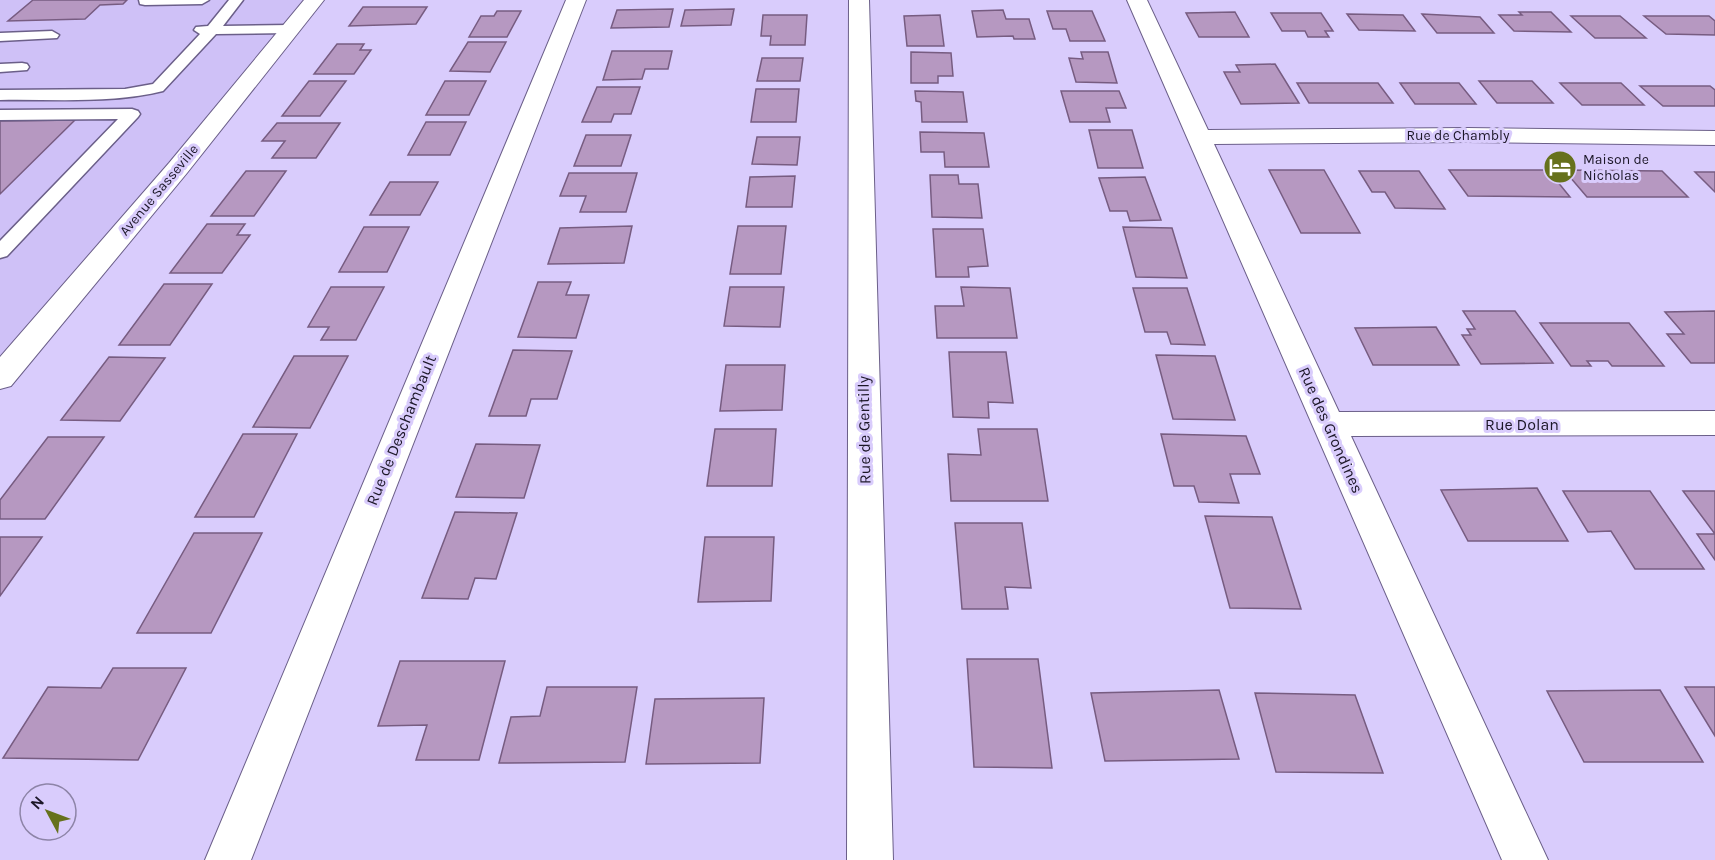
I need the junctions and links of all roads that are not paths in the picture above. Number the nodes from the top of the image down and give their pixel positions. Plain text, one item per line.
1 (202, 0) edge
2 (236, 0) edge
3 (314, 0) edge
4 (576, 0) edge
5 (859, 0) edge
6 (1137, 0) edge
7 (145, 2) edge
8 (291, 28) junction
9 (191, 30) dead end
10 (212, 30) junction
11 (52, 35) dead end
12 (0, 37) edge
13 (184, 61) junction
14 (162, 62) dead end
15 (22, 67) dead end
16 (0, 68) edge
17 (0, 95) edge
18 (0, 115) edge
19 (1200, 137) junction
20 (1715, 138) edge
21 (3, 247) edge
22 (0, 378) edge
23 (1715, 423) edge
24 (1328, 424) junction
25 (228, 860) edge
26 (870, 860) edge
27 (1525, 860) edge

1 - 7 lane
2 - 10 lane
3 - 8 street, Avenue Sasseville
4 - 25 street, Rue de Deschambault
5 - 26 street, Rue de Gentilly
6 - 19 street, Rue des Grondines
8 - 10 lane
8 - 22 street, Avenue Sasseville
9 - 10 lane
10 - 13 lane
11 - 12 lane
13 - 14 lane
13 - 17 lane
15 - 16 lane
18 - 21 lane
19 - 20 street, Rue de Chambly
19 - 24 street, Rue des Grondines
23 - 24 street, Rue Dolan
24 - 27 street, Rue des Grondines

